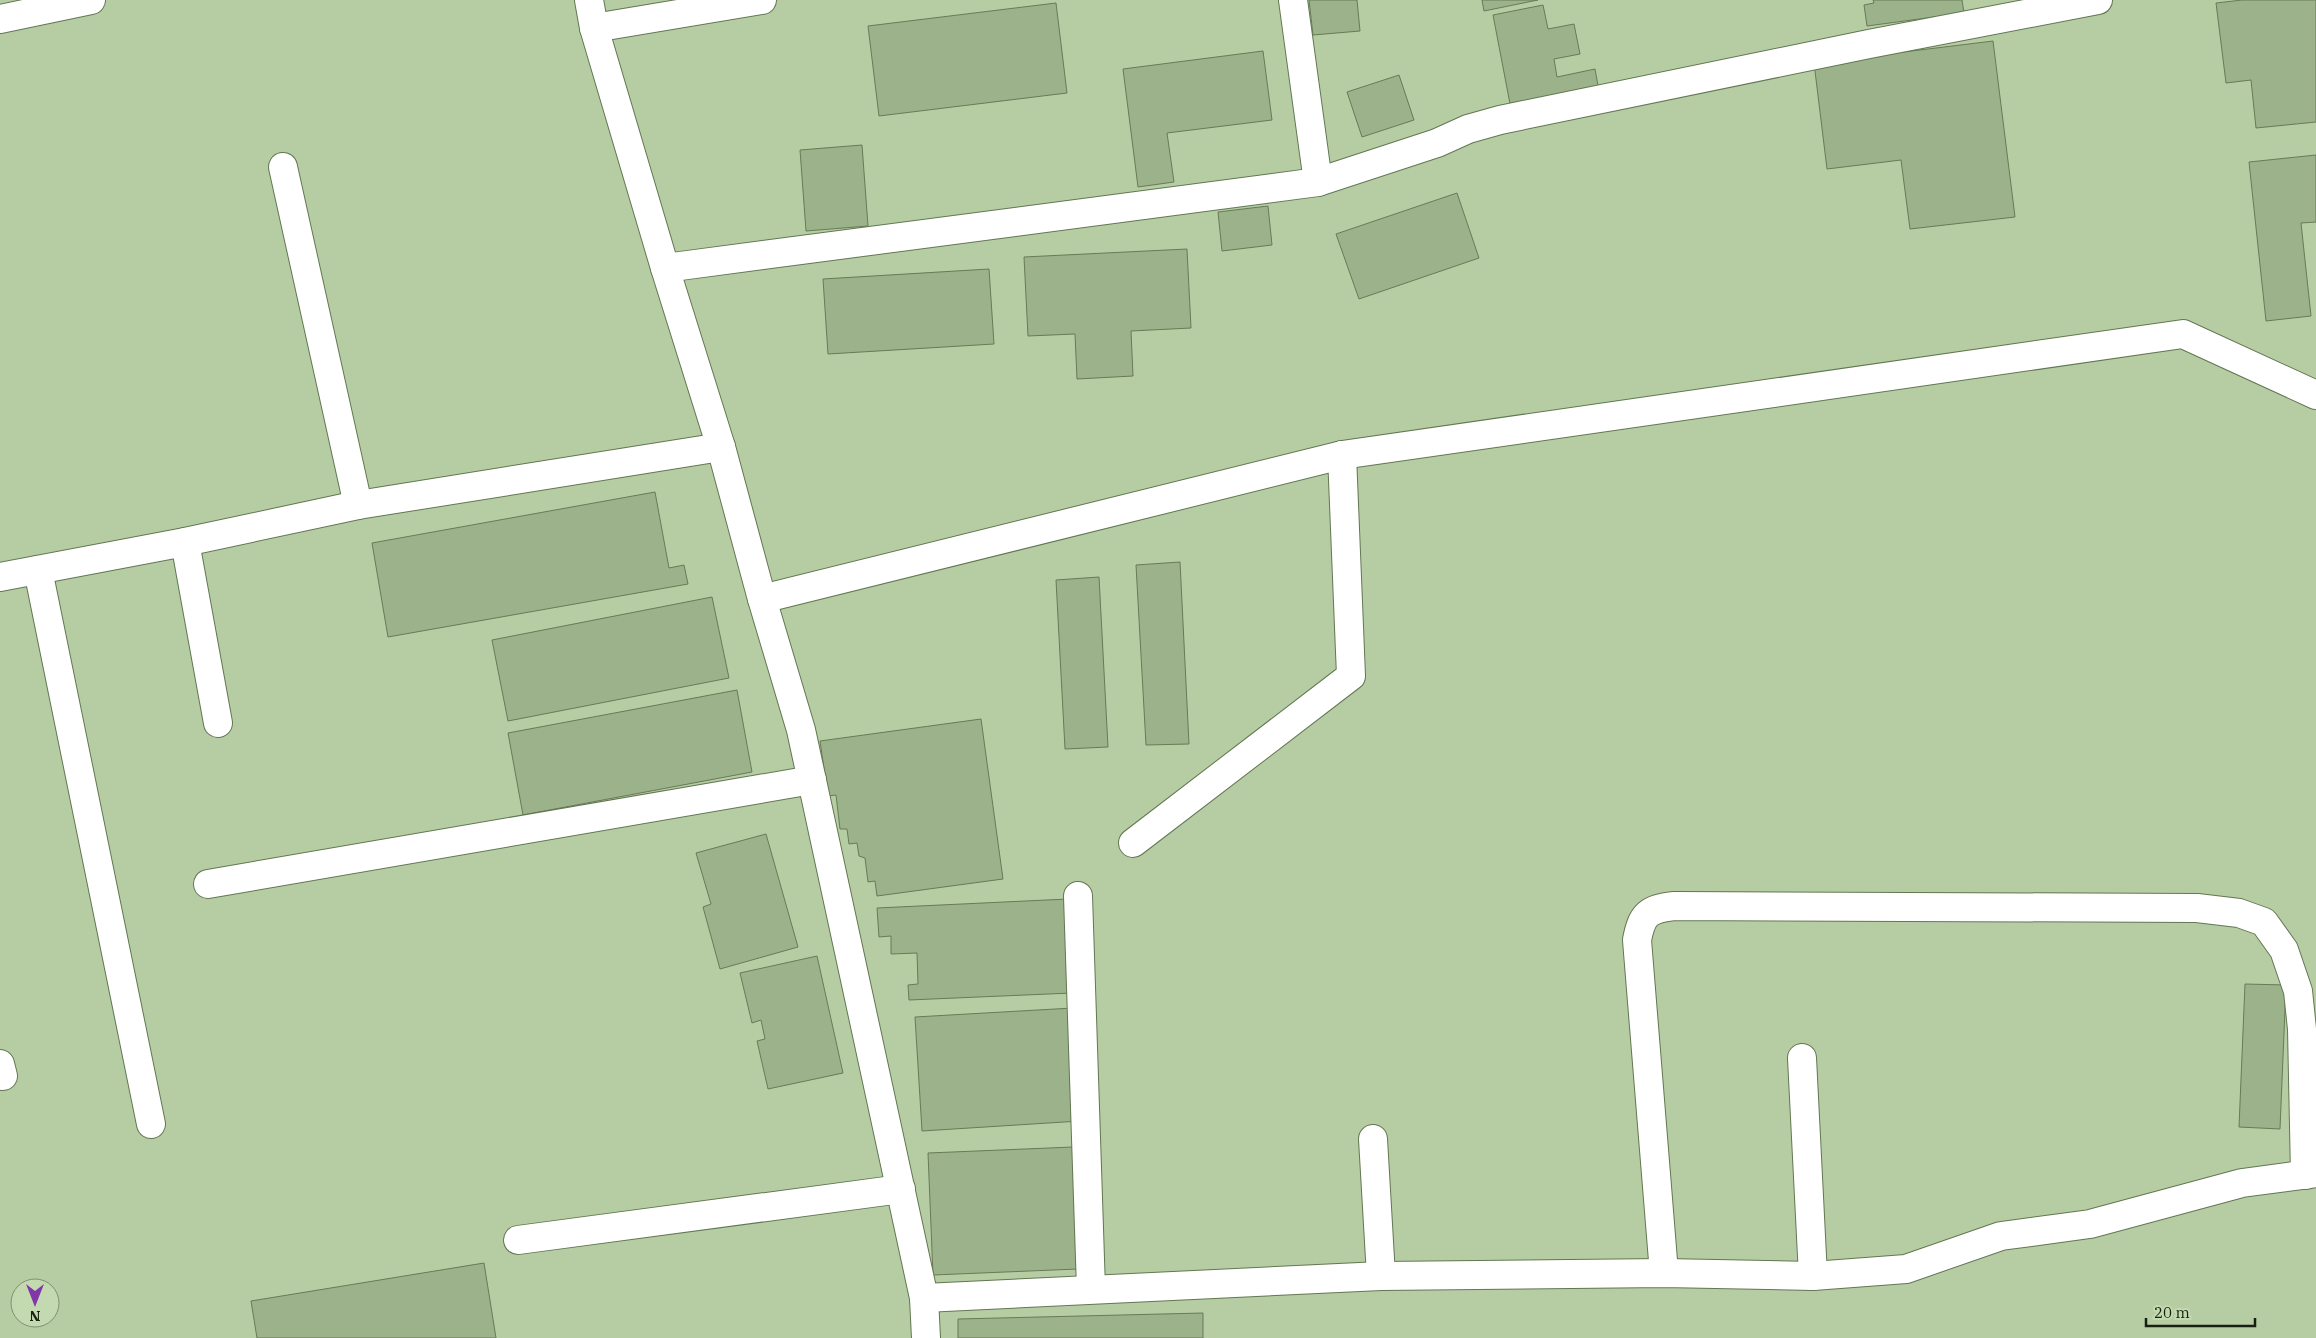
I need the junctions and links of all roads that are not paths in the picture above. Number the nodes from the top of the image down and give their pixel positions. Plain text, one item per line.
1 (90, 0) edge
2 (589, 0) edge
3 (762, 0) edge
4 (1293, 0) edge
5 (2098, 0) edge
6 (0, 19) edge
7 (594, 28) junction
8 (283, 166) dead end
9 (1318, 182) junction
10 (665, 268) junction
11 (2316, 395) edge
12 (721, 447) junction
13 (1342, 455) junction
14 (358, 506) junction
15 (185, 542) junction
16 (38, 570) junction
17 (0, 577) edge
18 (762, 599) junction
19 (218, 723) dead end
20 (812, 780) junction
21 (1133, 843) dead end
22 (208, 884) dead end
23 (1078, 896) dead end
24 (1802, 1058) dead end
25 (151, 1124) dead end
26 (1373, 1139) dead end
27 (2310, 1174) edge
28 (901, 1189) junction
29 (518, 1240) dead end
30 (1664, 1273) junction
31 (1381, 1276) junction
32 (1813, 1276) junction
33 (1091, 1288) junction
34 (924, 1298) junction
35 (926, 1338) edge

1 - 6 street
2 - 7 street
3 - 7 street
4 - 9 street
5 - 9 street
7 - 10 street
8 - 14 street
9 - 10 street
10 - 12 street
11 - 13 street
12 - 14 street
12 - 18 street
13 - 18 street
13 - 21 street
14 - 15 street
15 - 16 street
15 - 19 street
16 - 17 street
16 - 25 street
18 - 20 street
20 - 22 street
20 - 28 street
23 - 33 street
24 - 32 street
26 - 31 street
27 - 30 street
27 - 32 street
28 - 29 street
28 - 34 street
30 - 31 street
30 - 32 street
31 - 33 street
33 - 34 street
34 - 35 street

